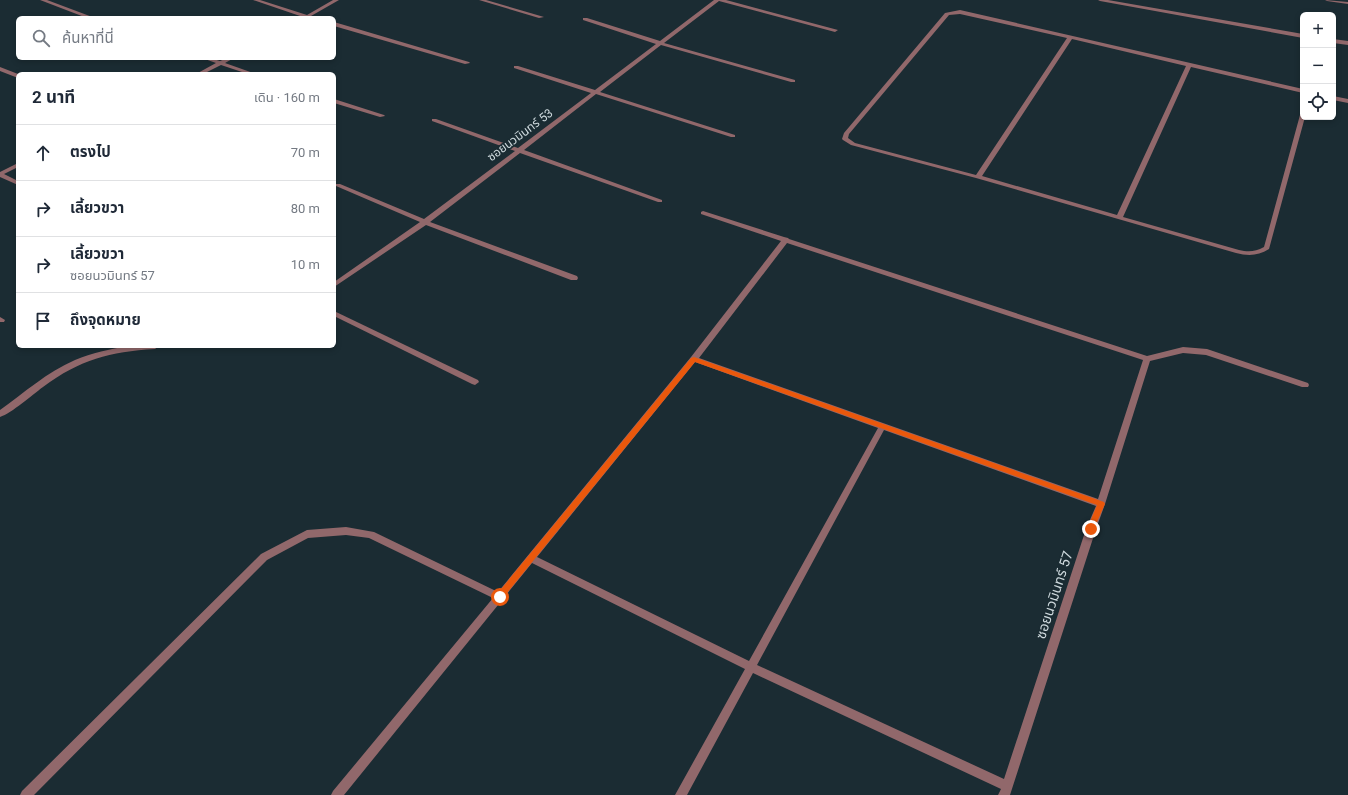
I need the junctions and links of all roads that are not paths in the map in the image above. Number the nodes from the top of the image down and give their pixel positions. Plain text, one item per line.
1 (42, 0) edge
2 (255, 0) edge
3 (337, 0) edge
4 (481, 0) edge
5 (719, 0) edge
6 (1100, 0) edge
7 (1327, 0) edge
8 (1348, 3) edge
9 (86, 16) edge
10 (302, 16) edge
11 (311, 16) edge
12 (541, 17) dead end
13 (585, 19) dead end
14 (336, 25) edge
15 (835, 30) dead end
16 (1300, 35) edge
17 (1070, 38) junction
18 (1336, 41) edge
19 (660, 43) junction
20 (1348, 43) edge
21 (210, 60) edge
22 (227, 60) edge
23 (468, 63) dead end
24 (220, 64) junction
25 (1188, 65) junction
26 (516, 67) dead end
27 (0, 69) edge
28 (203, 72) edge
29 (246, 72) edge
30 (16, 75) edge
31 (793, 81) dead end
32 (1300, 90) edge
33 (595, 92) junction
34 (1336, 99) edge
35 (336, 101) edge
36 (1348, 101) edge
37 (382, 116) dead end
38 (434, 120) dead end
39 (1302, 120) edge
40 (733, 136) dead end
41 (518, 151) junction
42 (16, 166) edge
43 (0, 175) edge
44 (978, 177) junction
45 (16, 182) edge
46 (338, 185) dead end
47 (660, 201) dead end
48 (703, 213) dead end
49 (1119, 217) junction
50 (425, 222) junction
51 (786, 240) junction
52 (574, 278) dead end
53 (336, 284) edge
54 (336, 314) edge
55 (125, 348) edge
56 (694, 359) junction
57 (1147, 359) junction
58 (475, 382) dead end
59 (1305, 385) dead end
60 (0, 414) edge
61 (882, 427) junction
62 (1101, 504) junction
63 (530, 558) junction
64 (500, 597) junction
65 (751, 667) junction
66 (1006, 791) edge
67 (26, 795) edge
68 (337, 795) edge
69 (681, 795) edge

1 - 9 street
2 - 10 street
3 - 11 street
4 - 12 street
5 - 15 street
5 - 19 street, ซอยนวมินทร์ 53
6 - 16 street
7 - 8 street
13 - 19 street
14 - 23 street
17 - 25 street
17 - 44 street
17 - 44 street
18 - 20 street
19 - 31 street
19 - 33 street, ซอยนวมินทร์ 53
21 - 24 street
22 - 24 street
24 - 28 street
24 - 29 street
25 - 32 street
25 - 49 street
26 - 33 street
27 - 30 street
33 - 40 street
33 - 41 street, ซอยนวมินทร์ 53
34 - 36 street
35 - 37 street
38 - 41 street
39 - 49 street
41 - 47 street
41 - 50 street, ซอยนวมินทร์ 53
42 - 43 street
43 - 45 street
44 - 49 street
46 - 50 street
48 - 51 street
50 - 52 street
50 - 53 street, ซอยนวมินทร์ 53
51 - 56 street
51 - 57 street
54 - 58 street
55 - 60 street
56 - 61 street
56 - 63 street
57 - 59 street
57 - 62 street, ซอยนวมินทร์ 57
61 - 62 street
61 - 65 street
62 - 66 street, ซอยนวมินทร์ 57
63 - 64 street
63 - 65 street
64 - 67 street
64 - 68 street
65 - 66 street
65 - 69 street

